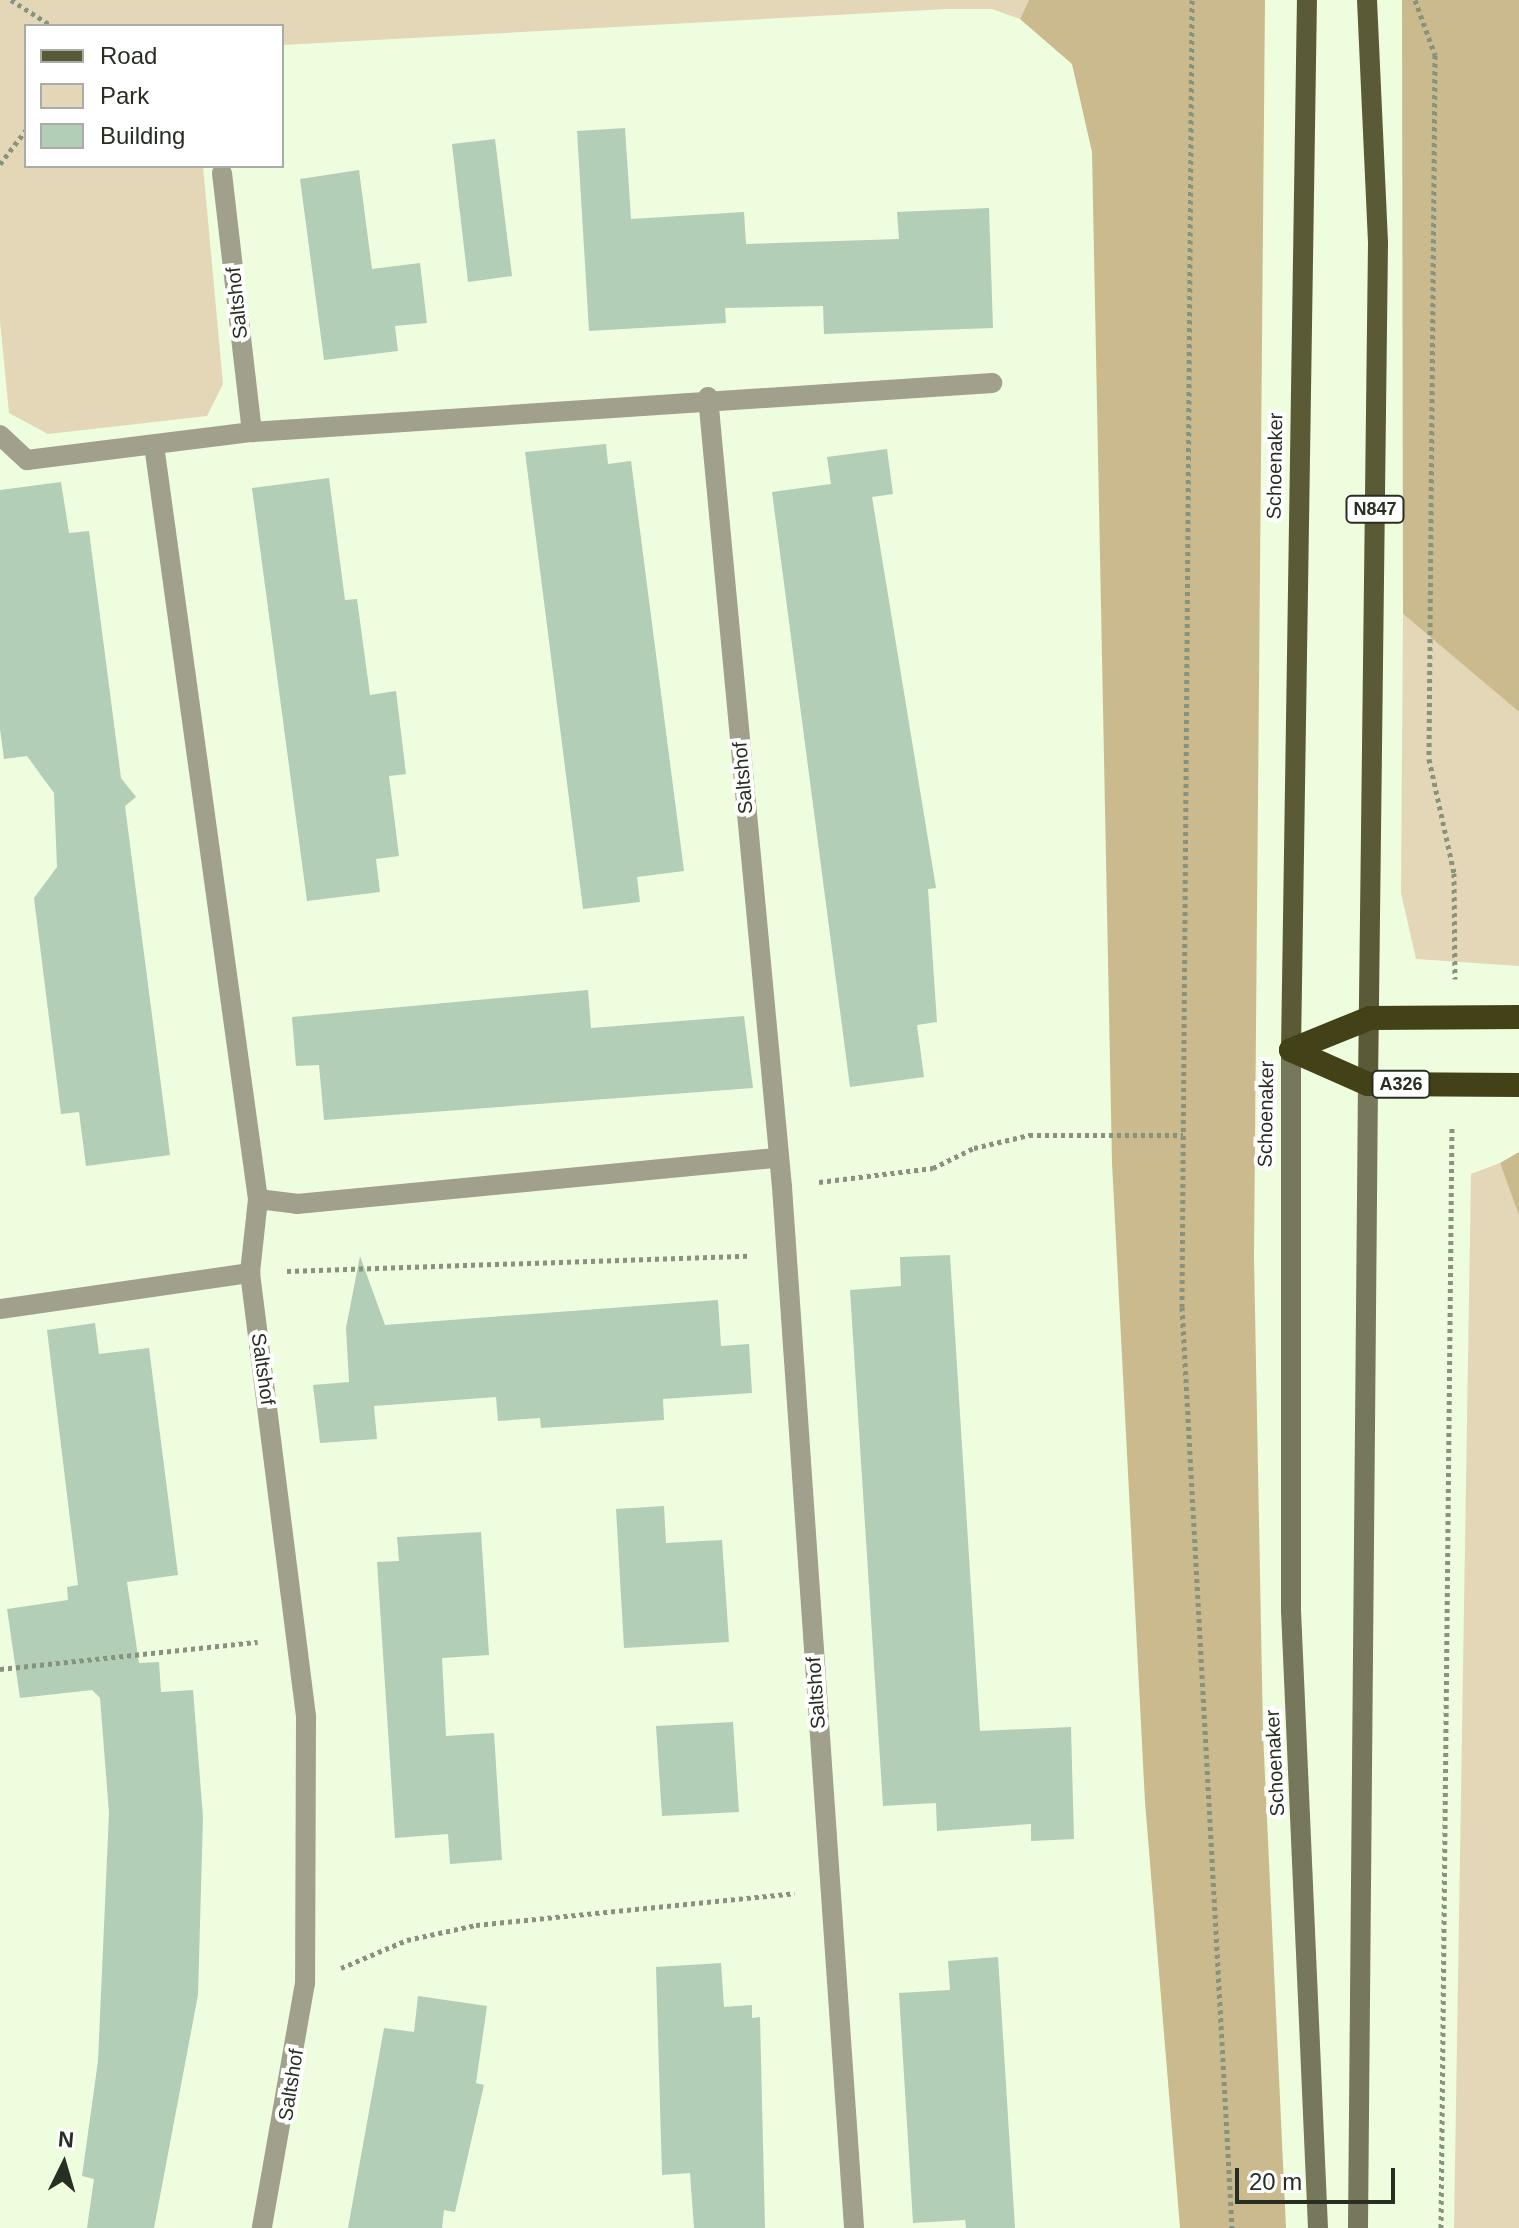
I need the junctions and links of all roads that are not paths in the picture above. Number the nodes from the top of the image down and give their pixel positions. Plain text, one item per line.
1 (1307, 0) edge
2 (1367, 0) edge
3 (222, 173) dead end
4 (992, 383) dead end
5 (708, 397) junction
6 (252, 432) junction
7 (0, 435) edge
8 (154, 445) junction
9 (1519, 1017) edge
10 (1370, 1018) junction
11 (1291, 1050) junction
12 (1368, 1084) junction
13 (1519, 1085) edge
14 (779, 1158) junction
15 (258, 1199) junction
16 (250, 1273) junction
17 (0, 1309) edge
18 (262, 2228) edge
19 (854, 2228) edge
20 (1318, 2228) edge
21 (1358, 2228) edge

1 - 11 main road, Schoenaker
2 - 10 main road, N847
3 - 6 street, Saltshof
4 - 5 street
5 - 6 street
5 - 14 street, Saltshof
6 - 8 street
7 - 8 street
8 - 15 street, Saltshof
9 - 10 highway
10 - 11 highway
10 - 12 main road, N847
11 - 12 highway, A326
11 - 20 main road, Schoenaker
12 - 13 highway, A326
12 - 21 main road, N847
14 - 15 street
14 - 19 street, Saltshof
15 - 16 street, Saltshof
16 - 17 street
16 - 18 street, Saltshof

